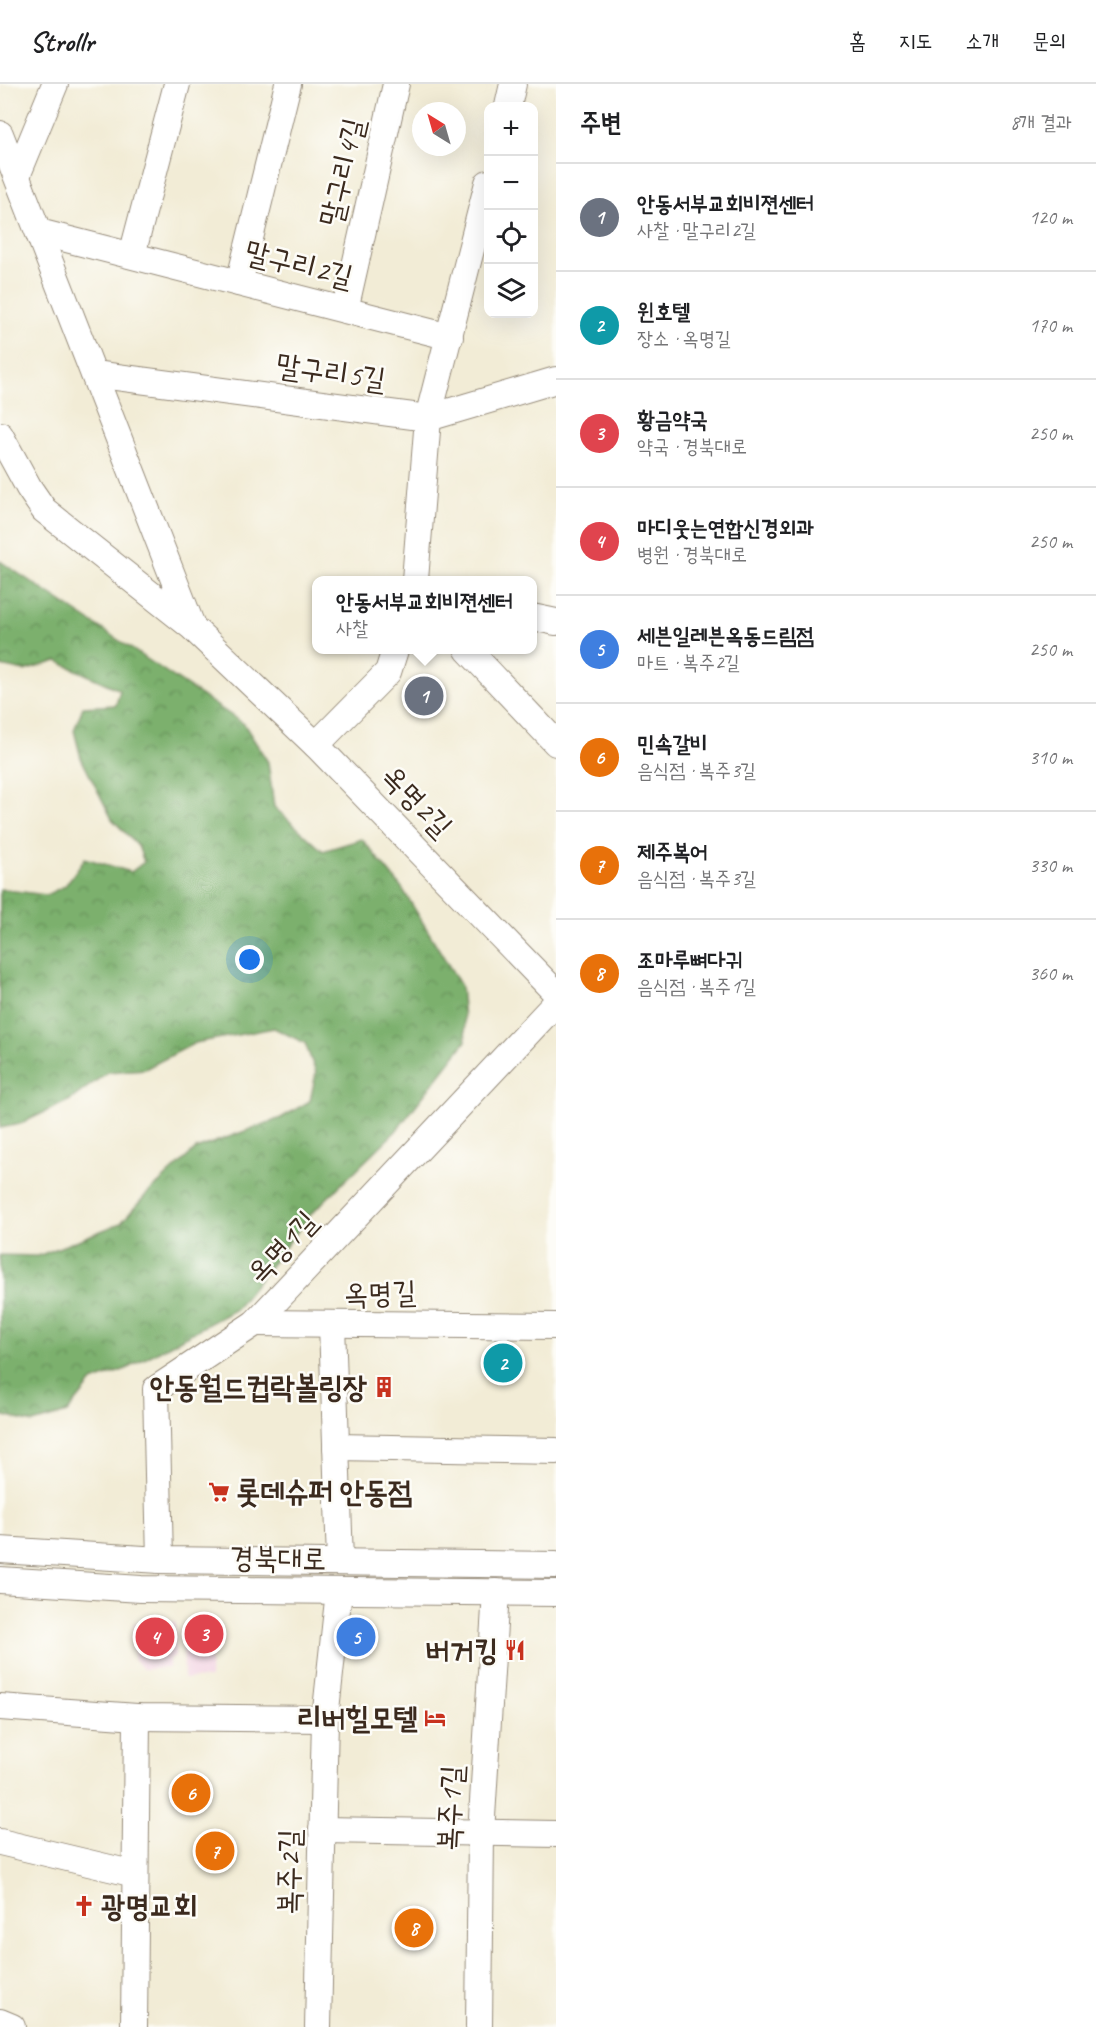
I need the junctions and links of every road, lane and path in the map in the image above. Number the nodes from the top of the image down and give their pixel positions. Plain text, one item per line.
1 (55, 84) edge
2 (177, 84) edge
3 (288, 84) edge
4 (396, 84) edge
5 (513, 84) edge
6 (509, 102) edge
7 (0, 134) edge
8 (17, 176) junction
9 (484, 203) edge
10 (39, 232) junction
11 (132, 255) junction
12 (239, 283) junction
13 (345, 310) junction
14 (450, 337) junction
15 (94, 374) junction
16 (556, 380) edge
17 (428, 418) junction
18 (0, 435) edge
19 (415, 576) edge
20 (537, 618) edge
21 (556, 622) edge
22 (192, 627) junction
23 (394, 654) edge
24 (472, 654) edge
25 (556, 743) edge
26 (316, 744) junction
27 (556, 993) edge
28 (556, 1003) edge
29 (255, 1323) junction
30 (332, 1324) junction
31 (556, 1326) edge
32 (336, 1447) junction
33 (556, 1451) edge
34 (0, 1550) edge
35 (160, 1560) junction
36 (340, 1562) junction
37 (556, 1565) edge
38 (0, 1580) edge
39 (339, 1591) junction
40 (496, 1592) junction
41 (556, 1593) edge
42 (0, 1707) edge
43 (137, 1717) junction
44 (325, 1719) junction
45 (322, 1830) junction
46 (481, 1833) junction
47 (556, 1834) edge
48 (0, 1842) edge
49 (135, 1874) junction
50 (0, 2022) edge
51 (12, 2027) edge
52 (134, 2027) edge
53 (318, 2027) edge
54 (479, 2027) edge

1 - 8 street
2 - 11 street
3 - 12 street
4 - 13 street, 말구리4길
5 - 6 street
7 - 8 street
8 - 10 street
9 - 14 street
10 - 11 street, 말구리2길
10 - 15 street
11 - 12 street, 말구리2길
12 - 13 street, 말구리2길
13 - 14 street, 말구리2길
14 - 17 street
15 - 17 street, 말구리5길
15 - 22 street
16 - 17 street, 말구리5길
17 - 19 street
18 - 22 street, 옥명2길
20 - 21 street
22 - 26 street, 옥명2길
23 - 26 street
24 - 25 street
26 - 27 street, 옥명2길
28 - 29 street, 옥명1길
29 - 30 street
29 - 35 street, 옥명1길
30 - 31 street, 옥명길
30 - 32 street, 옥명길
32 - 33 street
32 - 36 street, 옥명길
34 - 35 street, 경북대로
35 - 36 street, 경북대로
36 - 37 street, 경북대로
38 - 39 street, 경북대로
39 - 40 street, 경북대로
39 - 44 street, 복주2길
40 - 41 street, 경북대로
40 - 46 street, 복주1길
42 - 43 street
43 - 44 street
43 - 49 street
44 - 45 street, 복주2길
45 - 46 street
45 - 53 street, 복주2길
46 - 47 street
46 - 54 street, 복주1길
48 - 49 street
49 - 52 street
50 - 51 street

